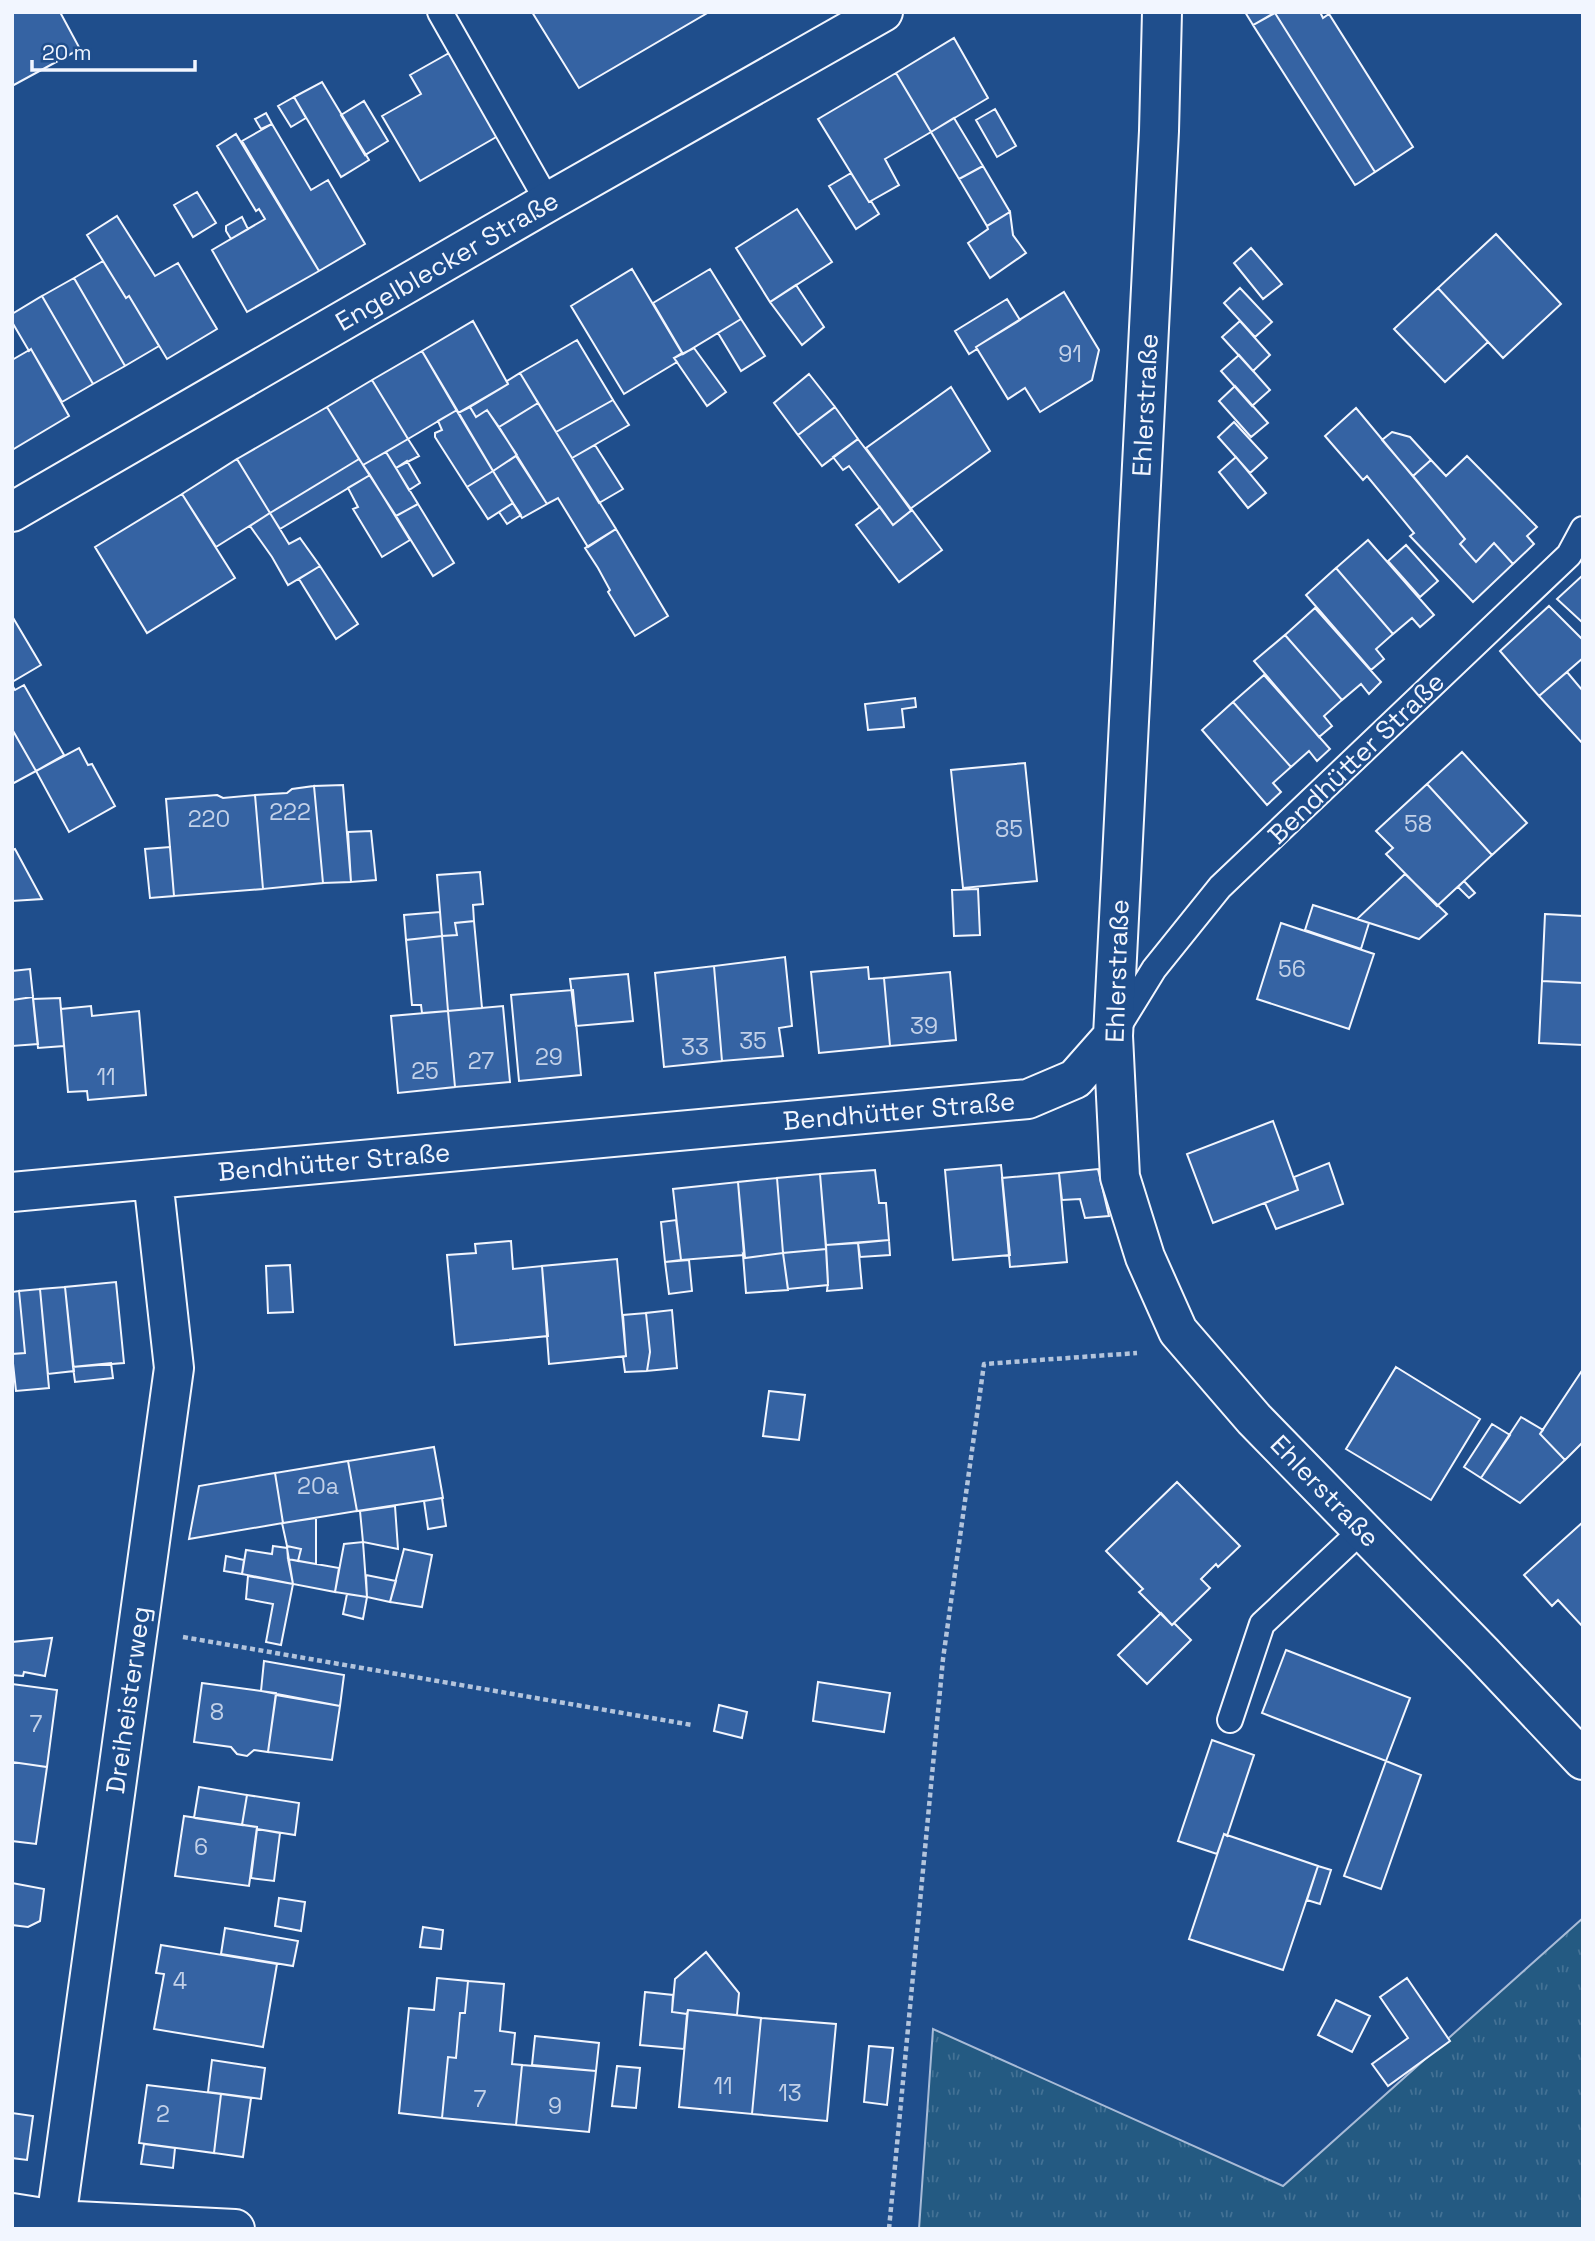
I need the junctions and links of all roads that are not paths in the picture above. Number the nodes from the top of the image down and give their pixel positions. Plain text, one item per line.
1 (440, 12) edge
2 (883, 12) edge
3 (1162, 12) edge
4 (548, 202) junction
5 (12, 512) edge
6 (1583, 529) edge
7 (1113, 1036) junction
8 (153, 1179) junction
9 (12, 1192) edge
10 (1362, 1530) junction
11 (1230, 1720) dead end
12 (1583, 1760) edge
13 (12, 2213) edge
14 (56, 2220) junction
15 (235, 2229) edge

1 - 4 lane
2 - 4 street, Engelblecker Straße
3 - 7 street, Ehlerstraße
4 - 5 street, Engelblecker Straße
6 - 7 lane, Bendhütter Straße
7 - 8 street, Bendhütter Straße
7 - 10 street, Ehlerstraße
8 - 9 street, Bendhütter Straße
8 - 14 street, Dreiheisterweg
10 - 11 lane
10 - 12 street, Ehlerstraße
13 - 14 street
14 - 15 street

